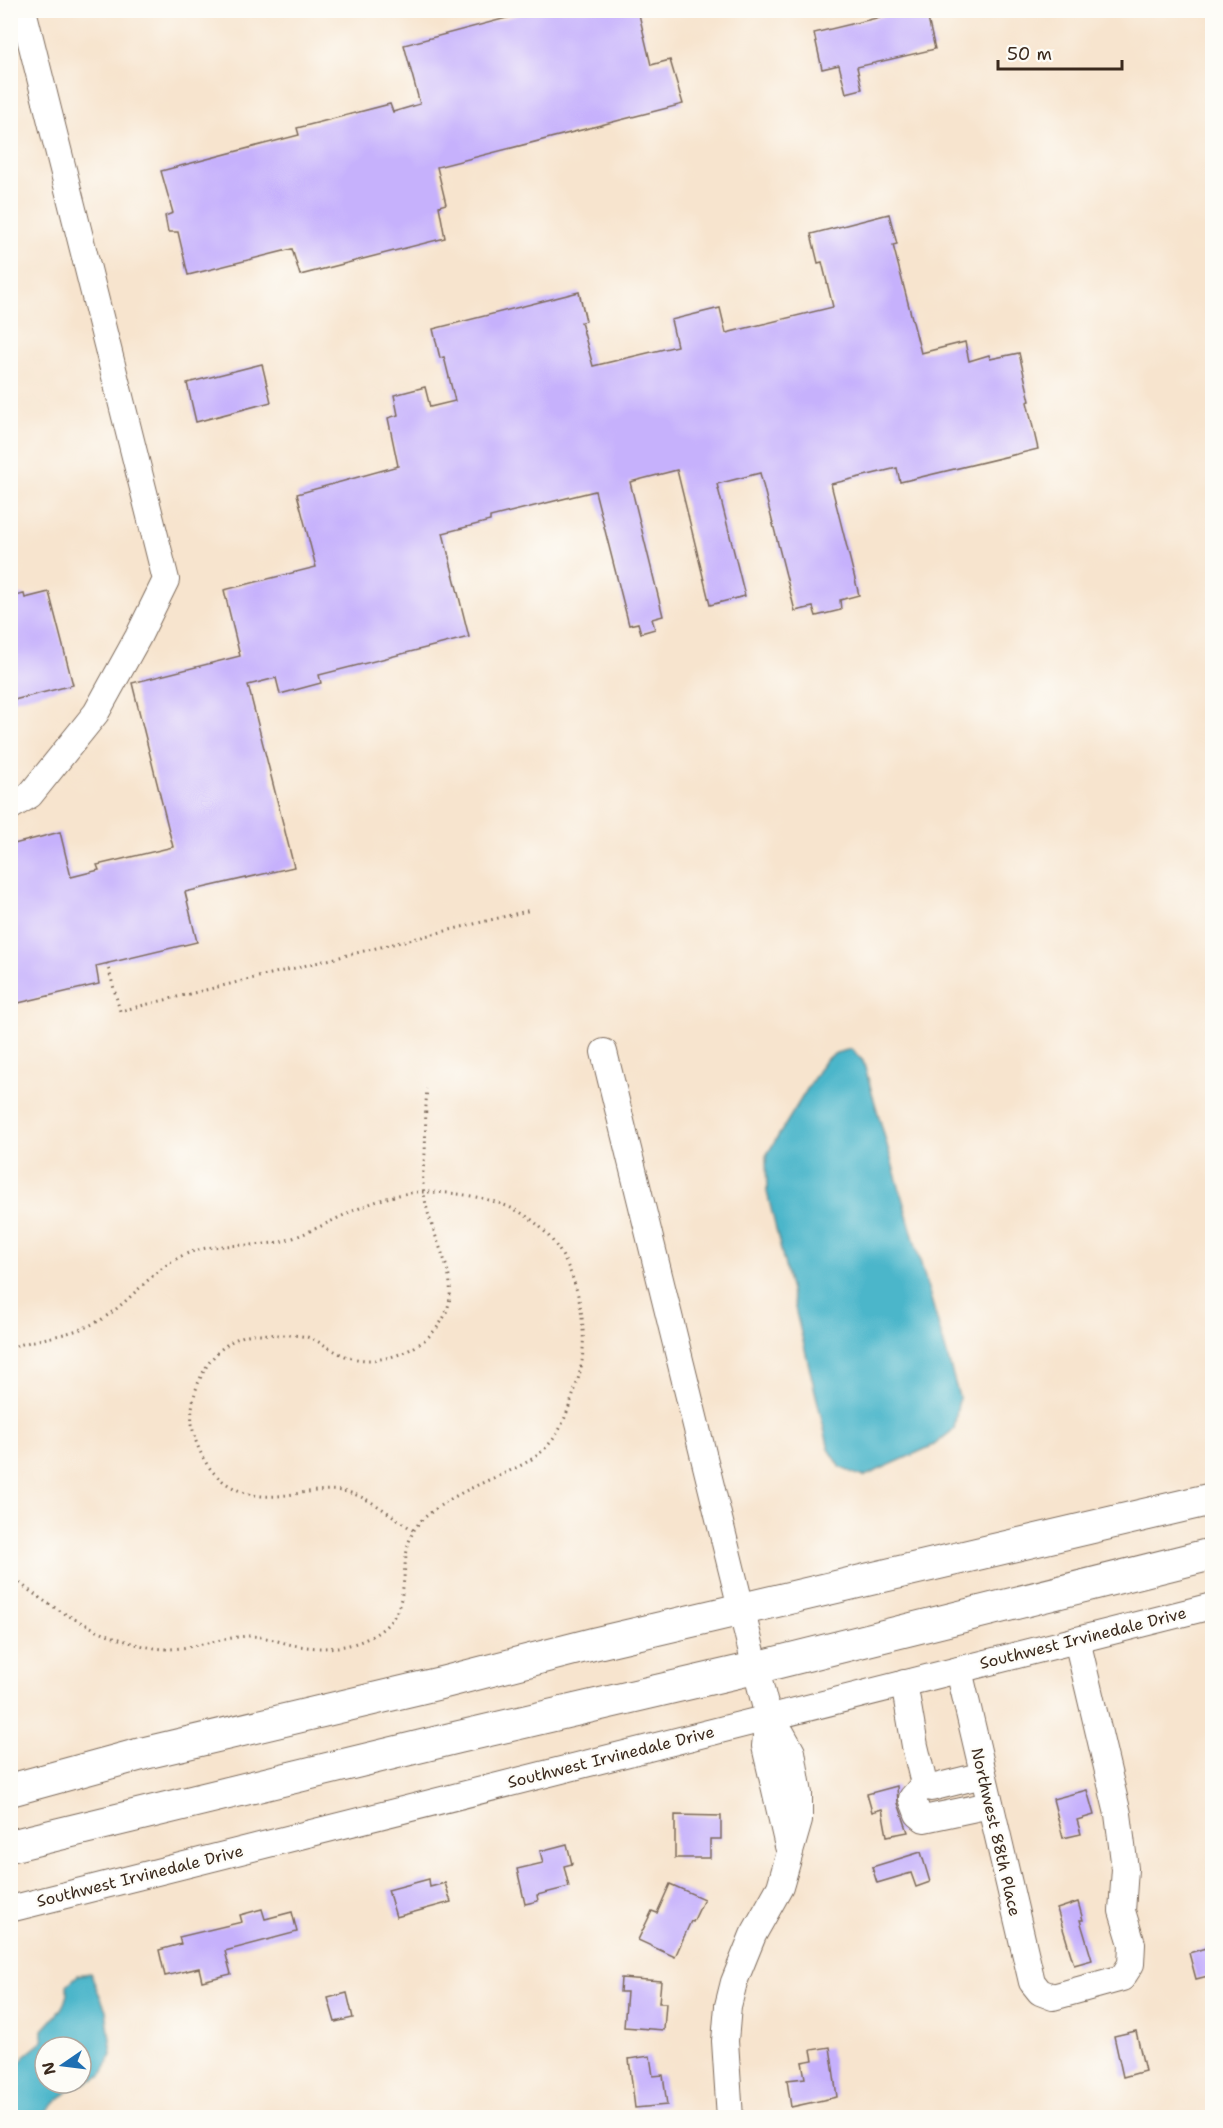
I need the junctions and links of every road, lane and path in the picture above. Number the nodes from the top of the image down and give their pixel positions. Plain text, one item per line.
1 (23, 10) edge
2 (10, 807) edge
3 (531, 910) dead end
4 (107, 963) dead end
5 (604, 1052) dead end
6 (427, 1089) dead end
7 (424, 1192) junction
8 (10, 1348) edge
9 (1212, 1498) edge
10 (413, 1531) junction
11 (1212, 1554) edge
12 (10, 1574) edge
13 (1212, 1606) edge
14 (741, 1610) junction
15 (1077, 1640) junction
16 (755, 1668) junction
17 (959, 1670) junction
18 (904, 1683) junction
19 (768, 1717) junction
20 (983, 1775) junction
21 (924, 1784) junction
22 (10, 1790) edge
23 (990, 1805) junction
24 (10, 1846) edge
25 (10, 1909) edge
26 (730, 2118) edge

1 - 2 street
3 - 4 path
5 - 14 street
6 - 7 path
7 - 8 path
7 - 10 path
7 - 10 path
9 - 14 main road
10 - 12 path
11 - 16 main road
13 - 15 street, Southwest Irvinedale Drive
14 - 16 street
14 - 22 main road
15 - 17 street, Southwest Irvinedale Drive
15 - 23 street, Northwest 88th Place
16 - 19 street
16 - 24 main road
17 - 18 street, Southwest Irvinedale Drive
17 - 20 street, Northwest 88th Place
18 - 19 street, Southwest Irvinedale Drive
18 - 21 street
19 - 25 street, Southwest Irvinedale Drive
19 - 26 street
20 - 21 street
20 - 23 street, Northwest 88th Place
21 - 23 street

